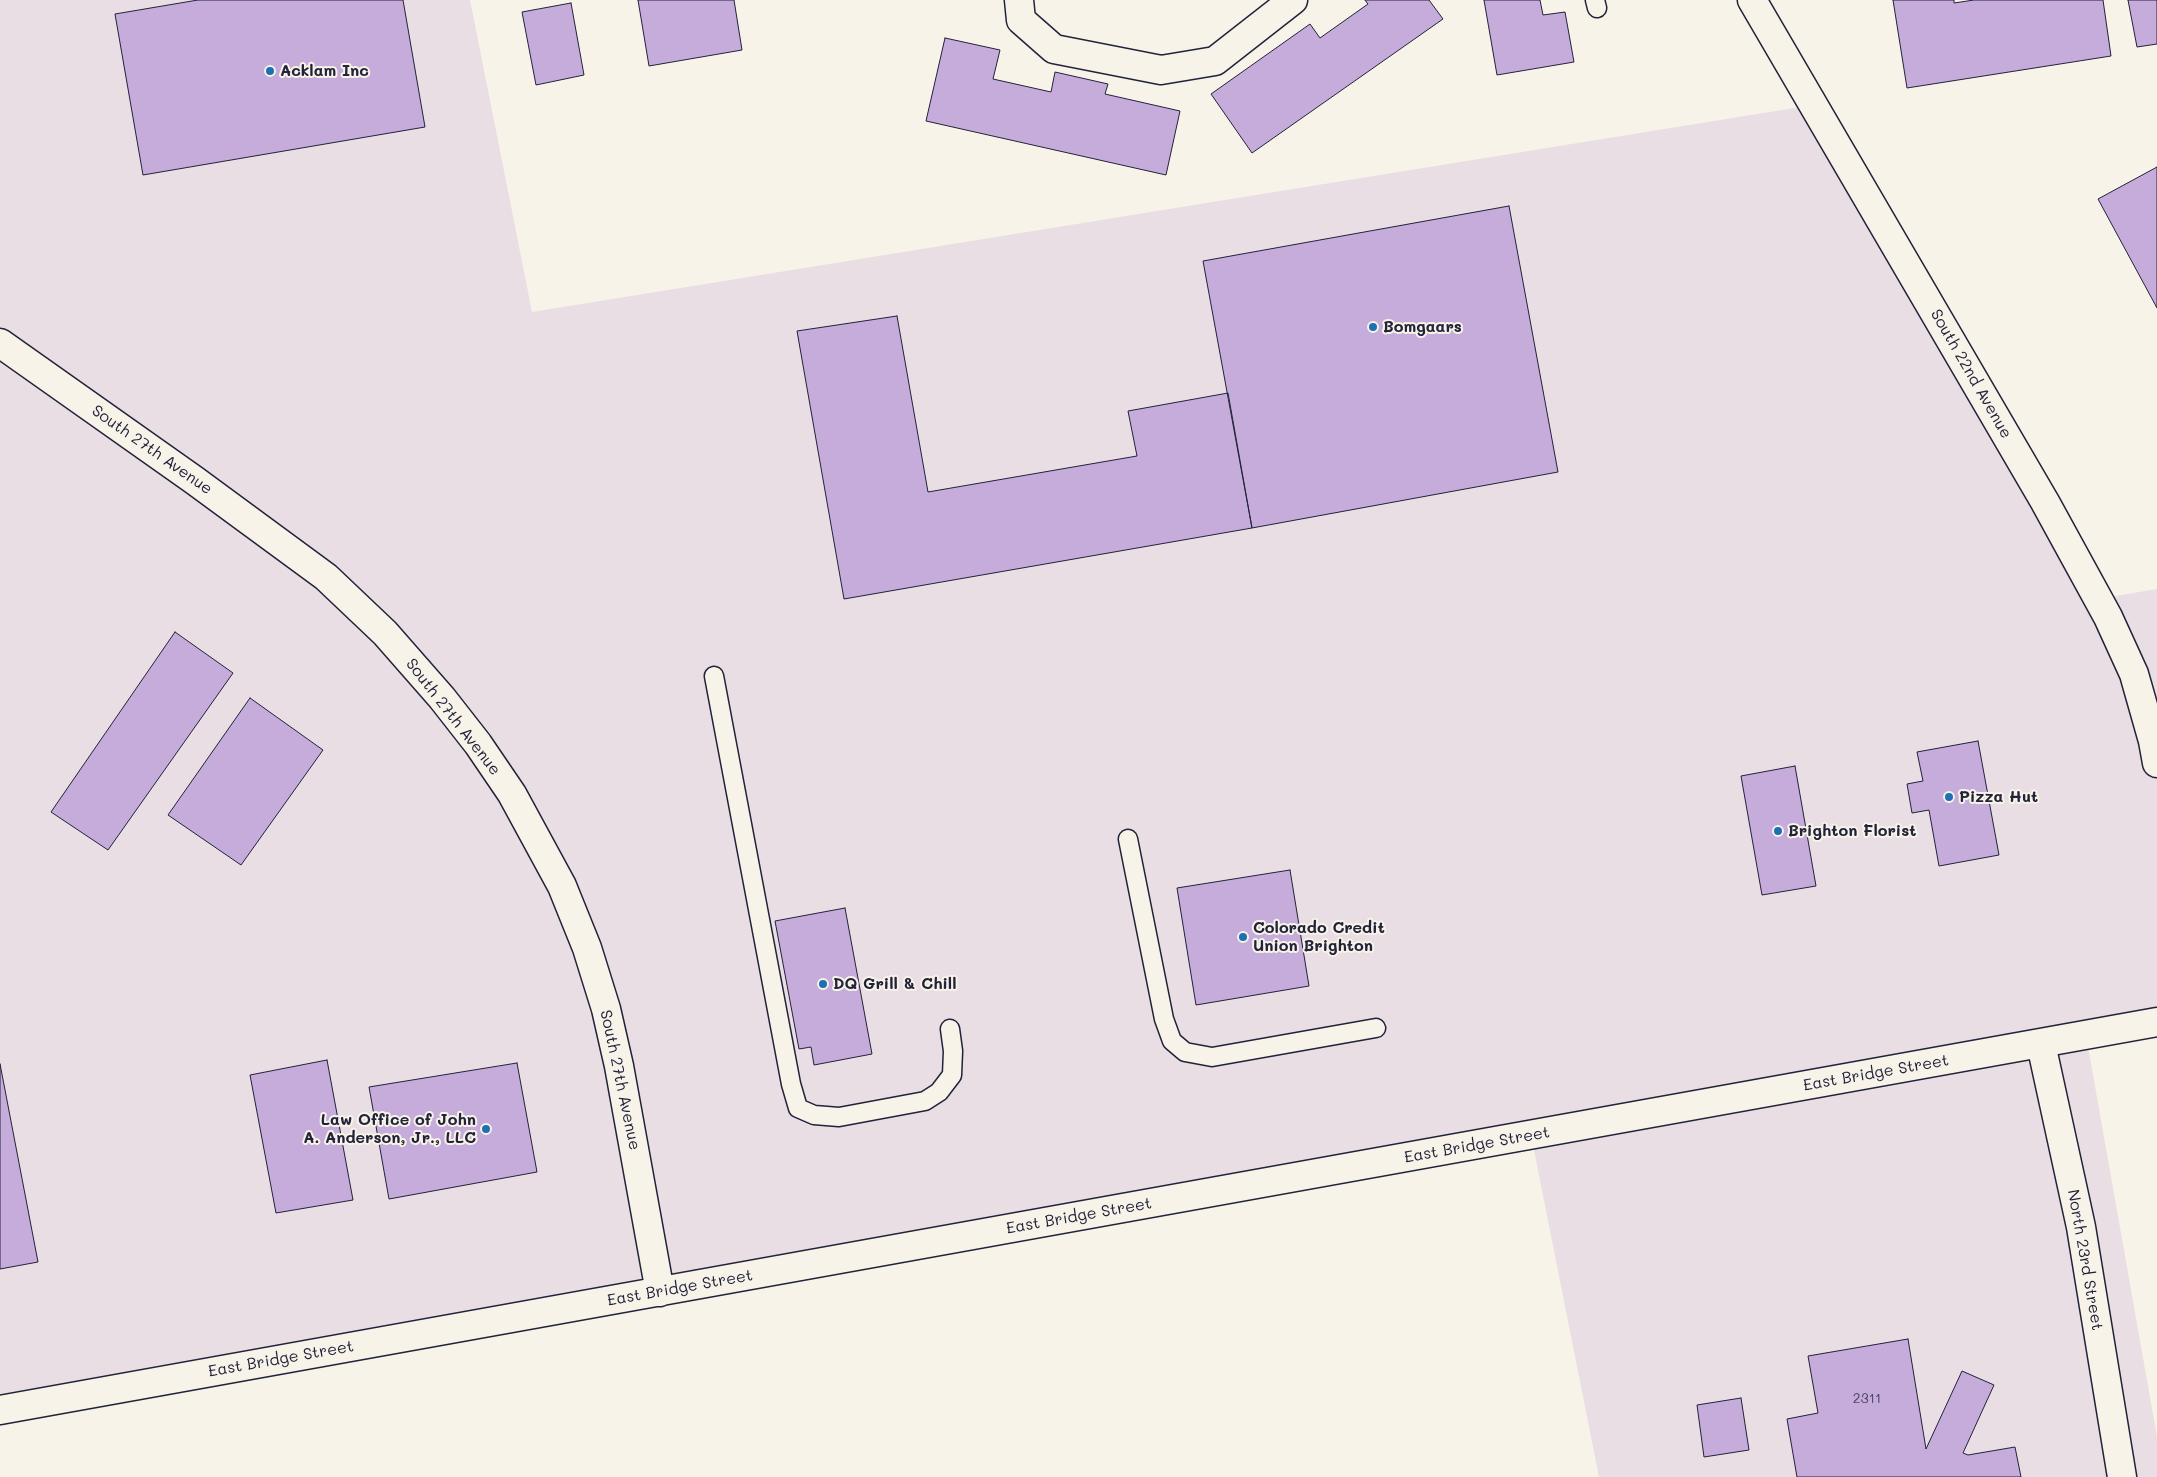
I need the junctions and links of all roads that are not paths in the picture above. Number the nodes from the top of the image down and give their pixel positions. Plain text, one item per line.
1 (1019, 0) edge
2 (1293, 0) edge
3 (1752, 0) edge
4 (0, 344) edge
5 (714, 676) dead end
6 (2157, 763) edge
7 (1128, 839) dead end
8 (2157, 1022) edge
9 (1376, 1028) dead end
10 (950, 1029) dead end
11 (2041, 1044) junction
12 (660, 1292) junction
13 (0, 1410) edge
14 (2122, 1477) edge

1 - 2 main road
3 - 6 main road, South 22nd Avenue
4 - 12 main road, South 27th Avenue
5 - 10 lane
7 - 9 lane
8 - 11 main road, East Bridge Street
11 - 12 main road, East Bridge Street
11 - 14 main road, North 23rd Street
12 - 13 main road, East Bridge Street

